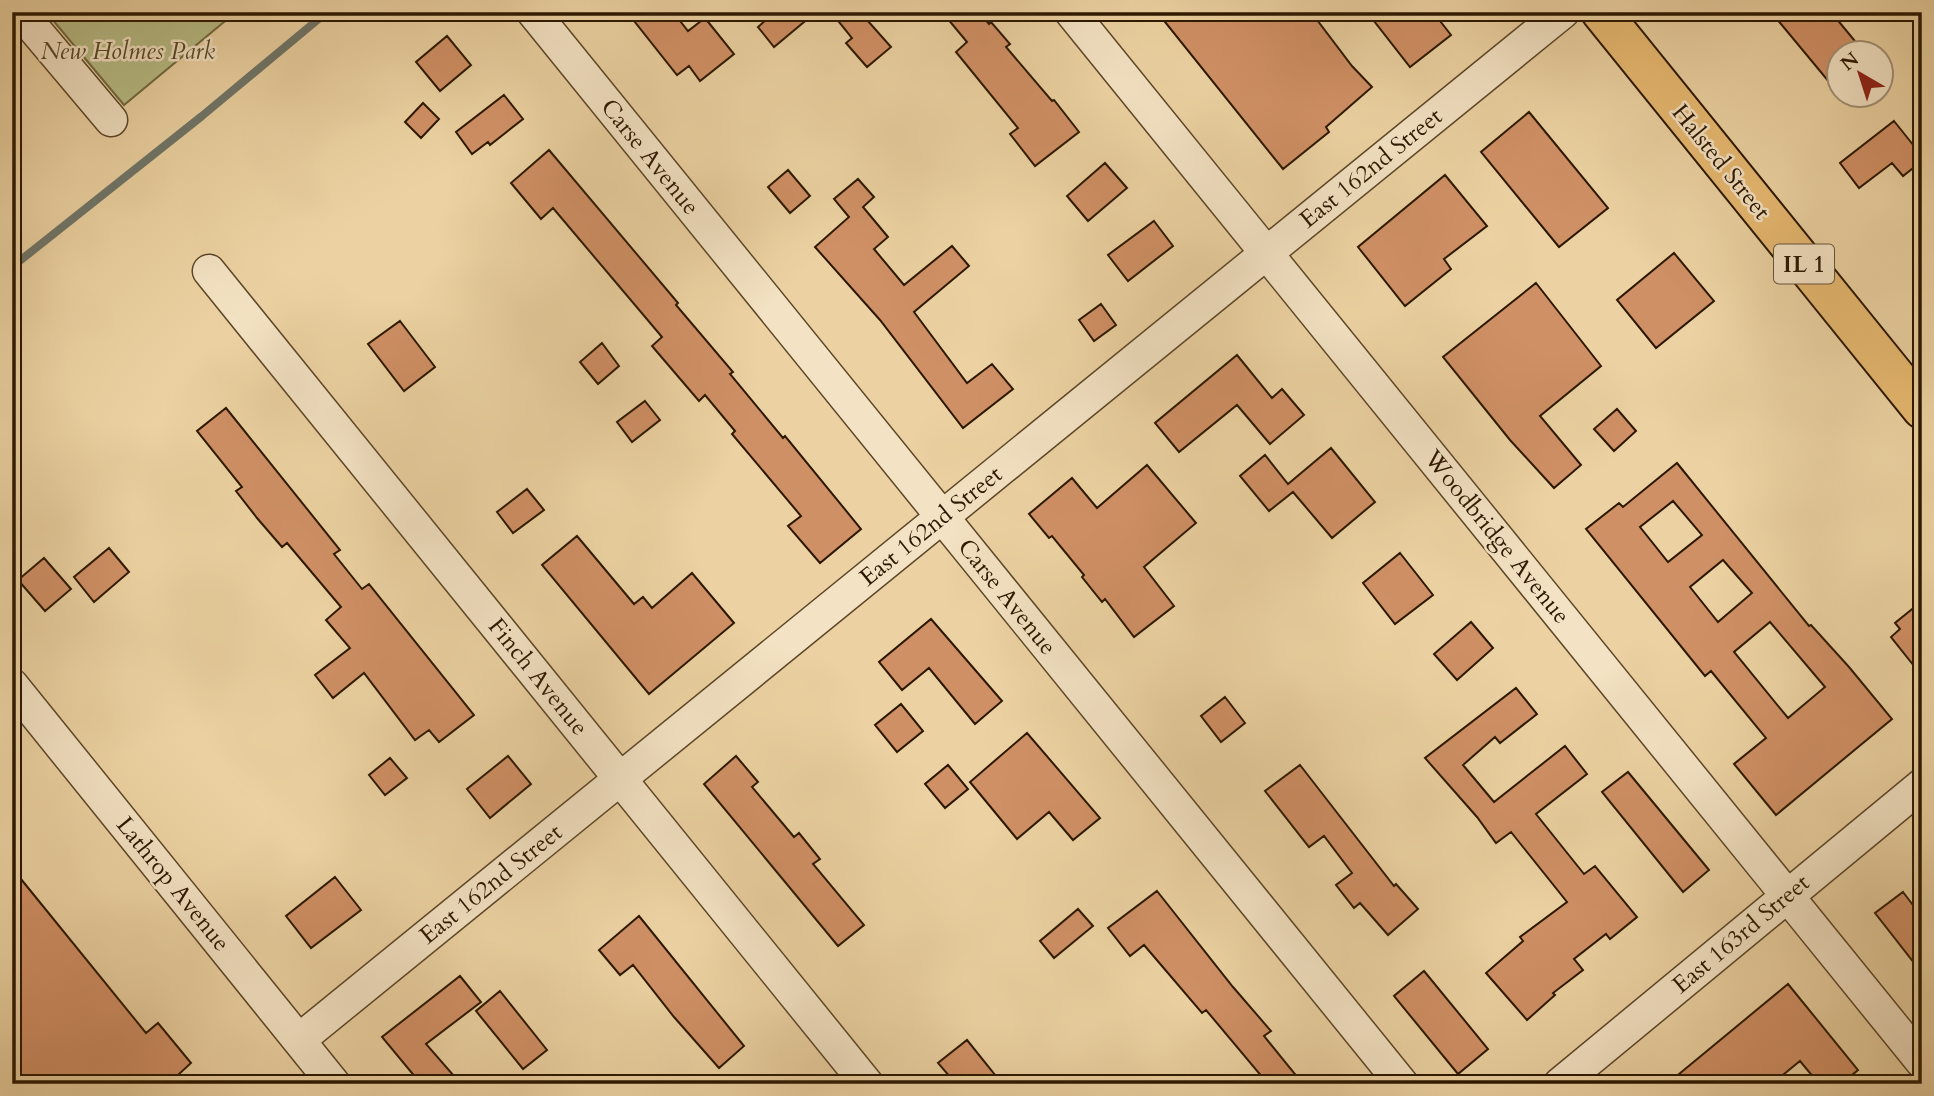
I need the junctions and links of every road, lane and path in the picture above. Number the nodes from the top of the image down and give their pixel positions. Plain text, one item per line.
1 (20, 12) edge
2 (533, 12) edge
3 (1071, 12) edge
4 (1563, 12) edge
5 (1601, 12) edge
6 (111, 120) dead end
7 (1267, 253) junction
8 (209, 271) dead end
9 (1922, 409) edge
10 (943, 517) junction
11 (12, 685) edge
12 (620, 779) junction
13 (1922, 785) edge
14 (1787, 896) junction
15 (299, 1040) junction
16 (1922, 1062) edge
17 (334, 1084) edge
18 (867, 1084) edge
19 (1402, 1084) edge
20 (1560, 1084) edge

1 - 6 street
2 - 10 street, Carse Avenue
3 - 7 street, Woodbridge Avenue
4 - 7 street, East 162nd Street
5 - 9 main road, Halsted Street / IL 1
7 - 10 street, East 162nd Street
7 - 14 street, Woodbridge Avenue
8 - 12 street, Finch Avenue
10 - 12 street, East 162nd Street
10 - 19 street, Carse Avenue
11 - 15 street, Lathrop Avenue
12 - 15 street, East 162nd Street
12 - 18 street, Finch Avenue
13 - 14 street, East 163rd Street
14 - 16 street, Woodbridge Avenue
14 - 20 street, East 163rd Street
15 - 17 street, Lathrop Avenue

